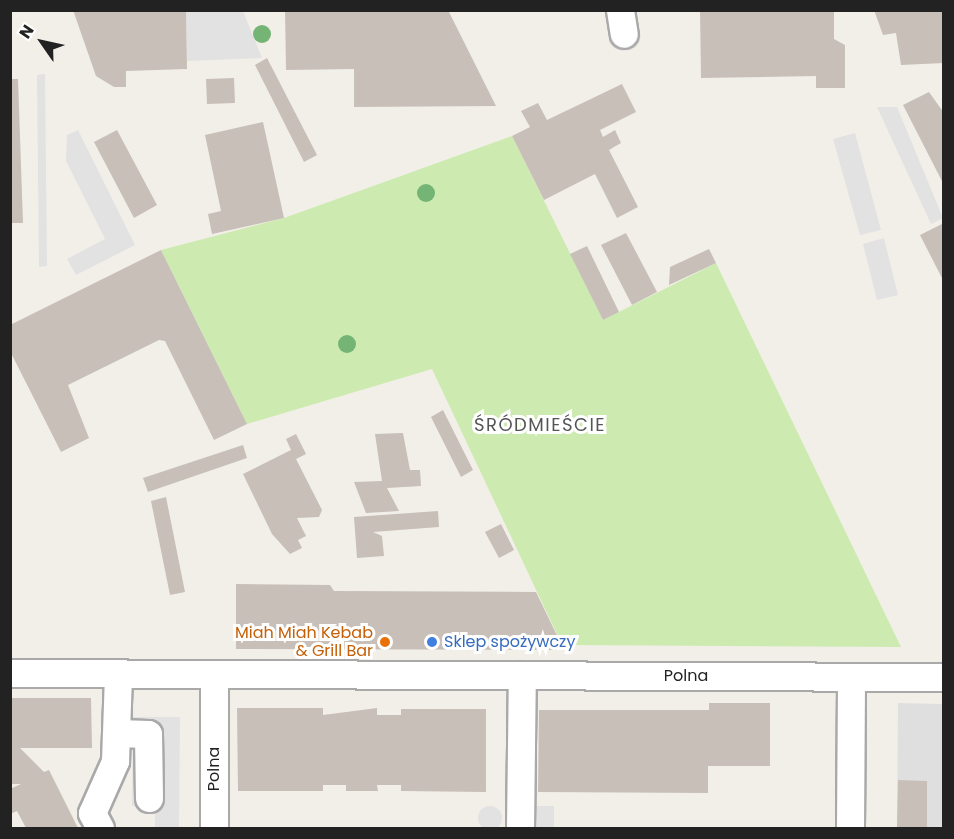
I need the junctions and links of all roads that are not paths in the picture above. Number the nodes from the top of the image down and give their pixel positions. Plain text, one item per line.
1 (10, 673) edge
2 (118, 673) junction
3 (214, 674) junction
4 (522, 675) junction
5 (851, 677) junction
6 (944, 677) edge
7 (117, 733) junction
8 (149, 798) dead end
9 (100, 828) edge
10 (214, 828) edge
11 (520, 828) edge
12 (850, 828) edge

1 - 2 street, Polna
2 - 3 street, Polna
2 - 7 street
3 - 4 street, Polna
3 - 10 street, Polna
4 - 5 street, Polna
4 - 11 street
5 - 6 street, Polna
5 - 12 street
7 - 8 street
7 - 9 street

